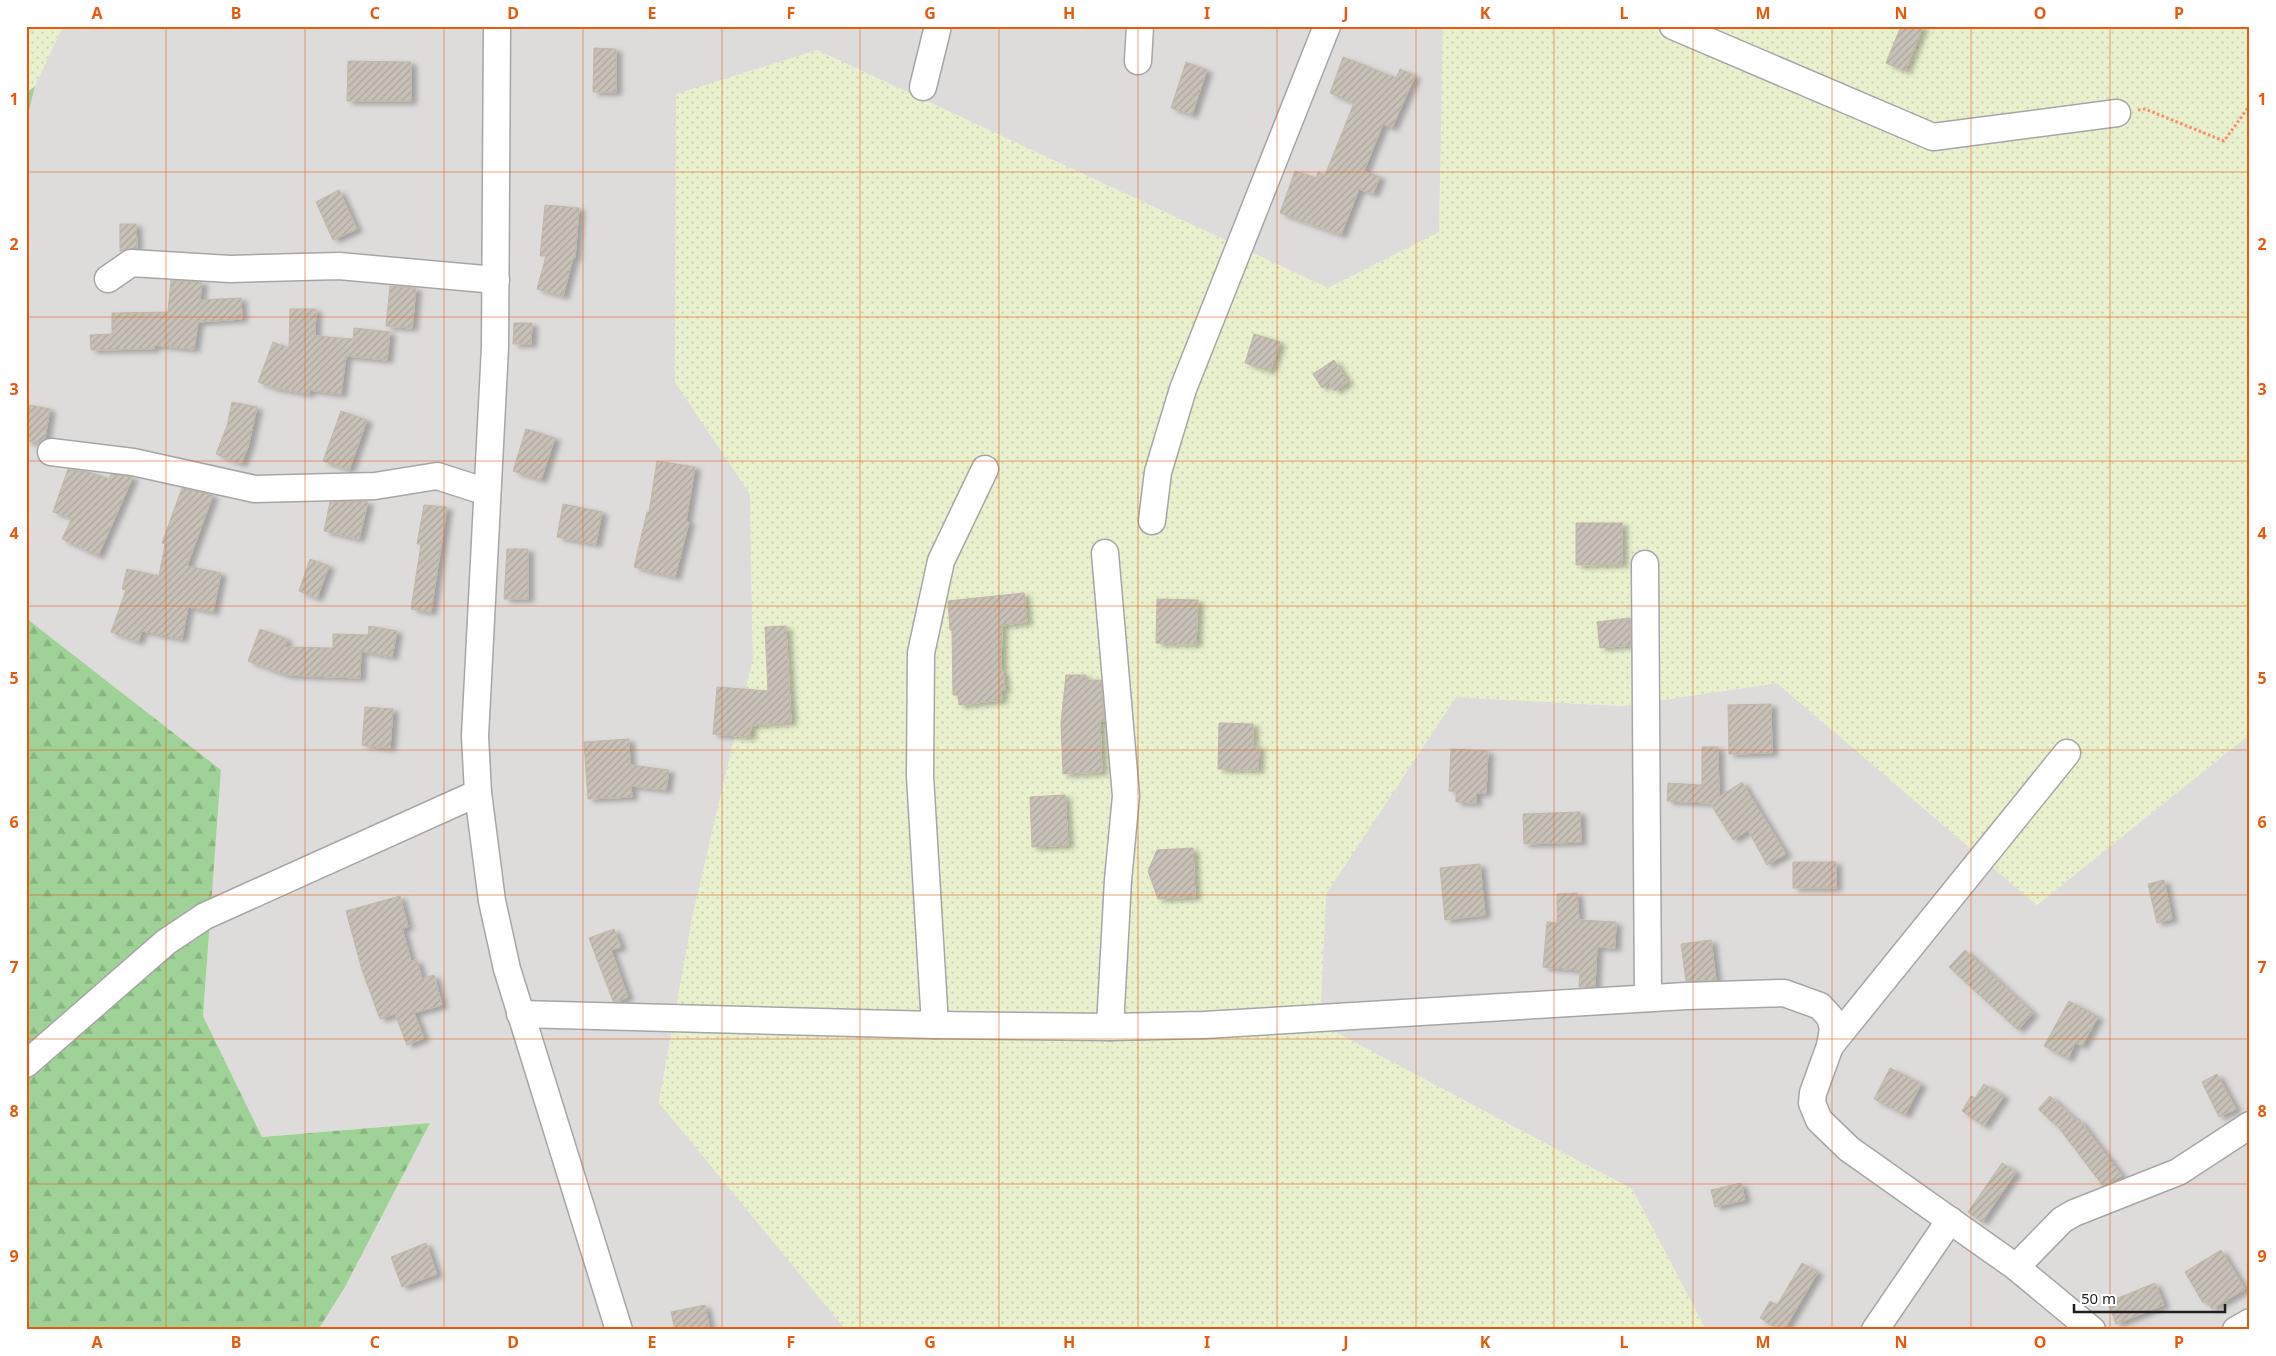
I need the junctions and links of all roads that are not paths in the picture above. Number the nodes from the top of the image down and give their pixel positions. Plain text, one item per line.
1 (497, 26) edge
2 (938, 26) edge
3 (1140, 26) edge
4 (1327, 26) edge
5 (1672, 26) edge
6 (1138, 61) dead end
7 (923, 87) dead end
8 (2117, 113) road end
9 (108, 279) dead end
10 (496, 280) junction
11 (51, 452) dead end
12 (985, 469) dead end
13 (487, 492) junction
14 (1152, 521) dead end
15 (1106, 553) dead end
16 (1645, 564) dead end
17 (2067, 753) dead end
18 (478, 793) junction
19 (1648, 998) junction
20 (520, 1014) junction
21 (935, 1025) junction
22 (1110, 1027) junction
23 (1830, 1046) junction
24 (26, 1064) edge
25 (2250, 1125) edge
26 (1950, 1220) junction
27 (2016, 1267) junction
28 (2250, 1322) edge
29 (619, 1330) edge
30 (1875, 1330) edge
31 (2092, 1330) edge
32 (2236, 1330) edge

1 - 10 street
2 - 7 street
3 - 6 street
4 - 14 street
5 - 8 street
9 - 10 street
10 - 13 street
11 - 13 street
12 - 21 street
13 - 18 street
15 - 22 street
16 - 19 street
17 - 23 street
18 - 20 street
18 - 24 street
19 - 22 street
19 - 23 street
20 - 21 street
20 - 29 street
21 - 22 street
23 - 26 street
25 - 27 street
26 - 27 street
26 - 30 street
27 - 31 street
28 - 32 street

